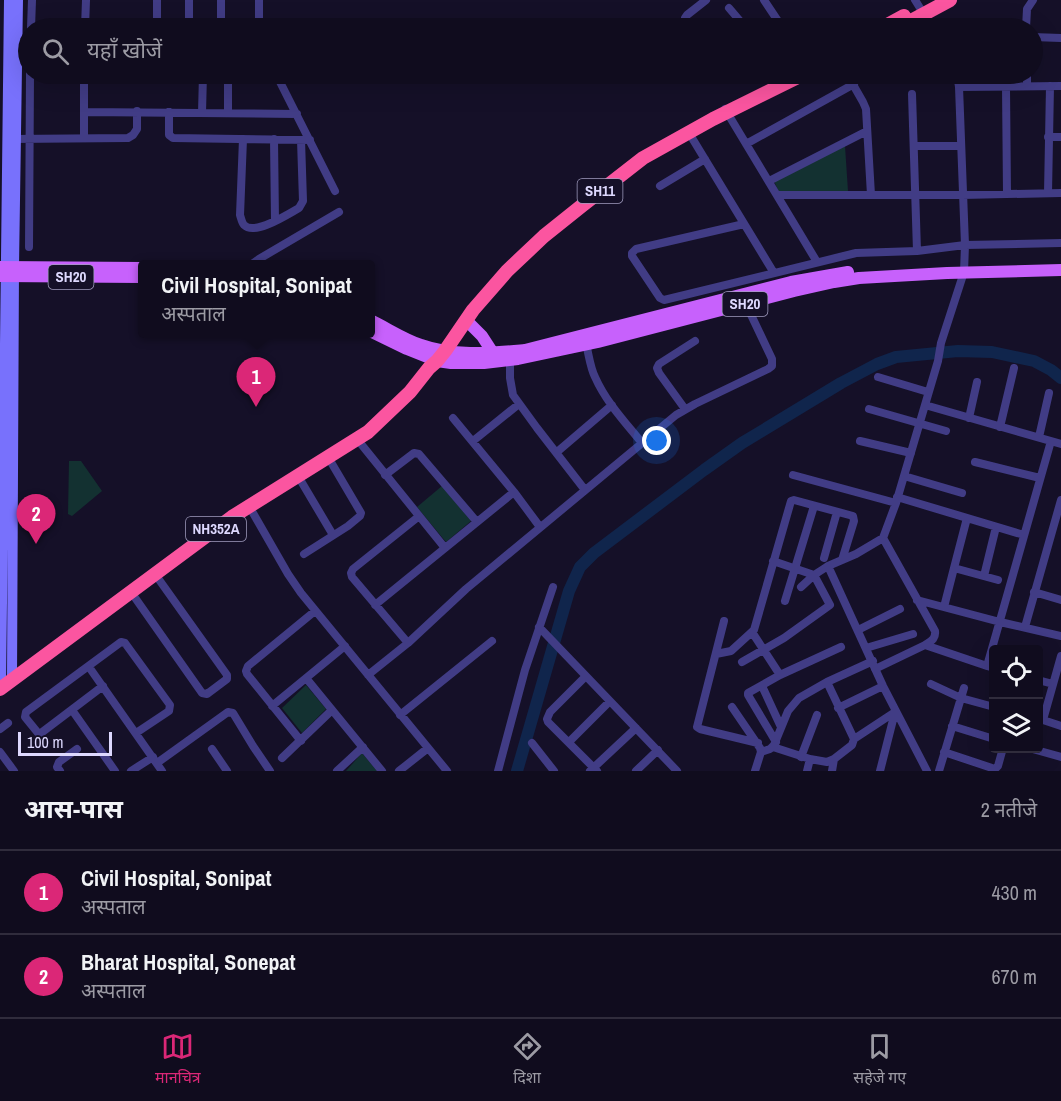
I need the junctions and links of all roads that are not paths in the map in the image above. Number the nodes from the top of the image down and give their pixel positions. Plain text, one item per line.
1 (9, 0) edge
2 (18, 0) edge
3 (32, 0) edge
4 (86, 0) edge
5 (157, 0) edge
6 (189, 0) edge
7 (221, 0) edge
8 (259, 0) edge
9 (706, 0) edge
10 (764, 0) edge
11 (934, 0) edge
12 (950, 0) edge
13 (1033, 0) edge
14 (920, 7) edge
15 (729, 8) dead end
16 (31, 18) edge
17 (85, 18) edge
18 (157, 18) edge
19 (189, 18) edge
20 (221, 18) edge
21 (259, 18) edge
22 (685, 18) edge
23 (738, 18) edge
24 (776, 18) edge
25 (900, 18) edge
26 (908, 18) edge
27 (1027, 18) edge
28 (1043, 37) edge
29 (1061, 38) edge
30 (30, 84) edge
31 (84, 84) edge
32 (203, 84) edge
33 (228, 84) edge
34 (281, 84) edge
35 (775, 84) edge
36 (854, 84) joint
37 (959, 84) edge
38 (1028, 86) joint
39 (1050, 86) junction
40 (1061, 86) edge
41 (959, 87) junction
42 (1006, 87) junction
43 (912, 94) dead end
44 (726, 109) junction
45 (136, 111) junction
46 (84, 112) junction
47 (169, 112) junction
48 (202, 113) junction
49 (228, 113) junction
50 (297, 114) junction
51 (712, 116) junction
52 (867, 131) junction
53 (689, 133) junction
54 (1048, 137) junction
55 (1061, 137) edge
56 (84, 138) junction
57 (11, 139) junction
58 (29, 139) junction
59 (243, 139) junction
60 (274, 139) junction
61 (306, 140) junction
62 (746, 144) junction
63 (914, 146) junction
64 (961, 146) junction
65 (705, 159) junction
66 (768, 181) junction
67 (660, 186) dead end
68 (335, 191) dead end
69 (1048, 193) junction
70 (1061, 193) edge
71 (914, 194) junction
72 (1007, 194) junction
73 (777, 195) junction
74 (871, 195) junction
75 (962, 195) junction
76 (339, 212) dead end
77 (275, 221) junction
78 (744, 224) junction
79 (1061, 243) edge
80 (965, 245) junction
81 (29, 247) dead end
82 (917, 251) junction
83 (258, 260) edge
84 (817, 262) junction
85 (1061, 262) edge
86 (138, 268) edge
87 (964, 268) junction
88 (1061, 270) edge
89 (6, 272) edge
90 (774, 273) junction
91 (138, 277) edge
92 (744, 299) junction
93 (466, 320) junction
94 (375, 323) edge
95 (375, 333) edge
96 (695, 340) dead end
97 (586, 344) junction
98 (493, 353) junction
99 (510, 356) junction
100 (437, 358) junction
101 (1014, 368) dead end
102 (878, 377) dead end
103 (978, 382) dead end
104 (928, 392) junction
105 (1049, 393) dead end
106 (519, 404) junction
107 (612, 405) junction
108 (925, 405) junction
109 (685, 409) junction
110 (869, 410) dead end
111 (453, 418) dead end
112 (969, 418) junction
113 (919, 423) junction
114 (1000, 427) junction
115 (946, 431) dead end
116 (1039, 437) junction
117 (357, 439) junction
118 (473, 441) junction
119 (860, 441) dead end
120 (1051, 441) junction
121 (642, 443) junction
122 (1061, 444) edge
123 (557, 452) junction
124 (911, 453) junction
125 (328, 457) junction
126 (975, 462) dead end
127 (385, 475) junction
128 (793, 475) dead end
129 (298, 476) junction
130 (903, 476) junction
131 (1040, 478) junction
132 (585, 490) junction
133 (514, 492) junction
134 (962, 493) dead end
135 (897, 500) junction
136 (1061, 500) edge
137 (249, 506) junction
138 (814, 506) junction
139 (837, 512) junction
140 (418, 517) junction
141 (967, 518) junction
142 (477, 522) junction
143 (540, 527) junction
144 (996, 527) junction
145 (333, 535) junction
146 (1024, 535) junction
147 (883, 538) junction
148 (5, 540) edge
149 (445, 548) junction
150 (304, 554) dead end
151 (824, 558) dead end
152 (842, 560) junction
153 (773, 561) junction
154 (828, 566) junction
155 (794, 568) junction
156 (954, 568) junction
157 (155, 574) junction
158 (814, 575) junction
159 (984, 576) junction
160 (998, 580) dead end
161 (553, 587) dead end
162 (801, 587) dead end
163 (131, 592) junction
164 (1034, 592) junction
165 (5, 599) edge
166 (917, 600) junction
167 (1061, 600) edge
168 (785, 601) dead end
169 (375, 605) junction
170 (944, 607) junction
171 (900, 609) dead end
172 (315, 611) junction
173 (724, 621) dead end
174 (1000, 622) junction
175 (539, 627) junction
176 (1025, 627) junction
177 (858, 630) junction
178 (752, 632) junction
179 (913, 634) dead end
180 (1061, 636) edge
181 (492, 641) dead end
182 (408, 643) junction
183 (925, 645) junction
184 (995, 645) edge
185 (345, 646) junction
186 (841, 647) dead end
187 (866, 648) junction
188 (764, 650) junction
189 (716, 654) junction
190 (1061, 656) edge
191 (742, 662) dead end
192 (874, 665) junction
193 (89, 667) junction
194 (989, 667) edge
195 (368, 675) junction
196 (780, 675) junction
197 (586, 676) junction
198 (306, 678) junction
199 (1043, 681) edge
200 (826, 682) junction
201 (931, 684) dead end
202 (1053, 684) junction
203 (4, 686) edge
204 (103, 686) junction
205 (762, 686) junction
206 (883, 686) junction
207 (964, 688) dead end
208 (960, 698) junction
209 (610, 701) junction
210 (273, 706) junction
211 (989, 706) edge
212 (732, 707) dead end
213 (838, 708) junction
214 (72, 710) junction
215 (332, 710) junction
216 (896, 711) junction
217 (1043, 714) edge
218 (400, 715) junction
219 (817, 715) dead end
220 (1043, 721) edge
221 (8, 723) dead end
222 (952, 726) junction
223 (1061, 726) edge
224 (781, 727) junction
225 (636, 728) junction
226 (0, 729) edge
227 (136, 733) junction
228 (989, 738) edge
229 (854, 739) junction
230 (301, 741) junction
231 (569, 742) junction
232 (532, 743) dead end
233 (774, 745) junction
234 (363, 747) junction
235 (759, 747) junction
236 (428, 748) junction
237 (77, 749) dead end
238 (212, 749) dead end
239 (658, 750) junction
240 (0, 752) edge
241 (1043, 752) edge
242 (945, 753) junction
243 (1002, 753) edge
244 (801, 757) junction
245 (1061, 757) edge
246 (282, 758) dead end
247 (810, 759) junction
248 (834, 759) junction
249 (155, 760) junction
250 (594, 770) edge
251 (14, 771) edge
252 (60, 771) edge
253 (115, 771) edge
254 (131, 771) edge
255 (162, 771) edge
256 (227, 771) edge
257 (270, 771) edge
258 (337, 771) edge
259 (382, 771) edge
260 (399, 771) edge
261 (447, 771) edge
262 (498, 771) edge
263 (554, 771) edge
264 (636, 771) edge
265 (677, 771) edge
266 (755, 771) edge
267 (807, 771) edge
268 (832, 771) edge
269 (880, 771) edge
270 (927, 771) edge
271 (939, 771) edge

1 - 57 street
2 - 57 street
3 - 16 street
4 - 17 street
5 - 18 street
6 - 19 street
7 - 20 street
8 - 21 street
9 - 22 street
10 - 24 street
11 - 14 highway
12 - 14 highway
13 - 27 street
14 - 25 highway
14 - 26 highway
15 - 23 street
28 - 29 street
30 - 58 street
31 - 46 street
32 - 48 street
33 - 49 street
34 - 50 street
35 - 44 highway, SH11
36 - 52 street
36 - 62 street
37 - 41 street
38 - 39 street
38 - 42 street
39 - 40 street
39 - 54 street
41 - 42 street
41 - 64 street
42 - 72 street
43 - 63 street
44 - 51 highway, SH11
44 - 62 street
45 - 46 street
45 - 47 street
45 - 56 street
46 - 56 street
47 - 48 street
47 - 59 street
48 - 49 street
49 - 50 street
50 - 61 street
51 - 53 highway, SH11
51 - 100 highway, SH11
52 - 66 street
52 - 74 street
53 - 65 street
53 - 93 highway, SH11
54 - 55 street
54 - 69 street
56 - 58 street
57 - 58 street
57 - 89 street
58 - 81 street
59 - 60 street
59 - 77 street
60 - 61 street
60 - 77 street
61 - 68 street
61 - 77 street
62 - 66 street
63 - 64 street
63 - 71 street
64 - 75 street
65 - 67 street
65 - 78 street
66 - 73 street
69 - 70 street
69 - 72 street
71 - 74 street
71 - 75 street
71 - 82 street
72 - 75 street
73 - 74 street
73 - 84 street
75 - 80 street
76 - 83 street
78 - 90 street
78 - 90 street
79 - 80 street
80 - 82 street
80 - 87 street
82 - 84 street
84 - 90 street
85 - 87 main road, SH20
86 - 89 main road, SH20
87 - 88 main road, SH20
87 - 92 main road, SH20
87 - 104 street
89 - 91 main road, SH20
89 - 148 street
92 - 97 main road, SH20
92 - 99 main road, SH20
92 - 109 street
93 - 98 main road
93 - 100 highway, SH11
94 - 100 main road, SH20
95 - 100 main road, SH20
96 - 109 street
97 - 99 main road, SH20
97 - 107 street
98 - 99 main road, SH20
98 - 100 main road, SH20
99 - 100 main road, SH20
99 - 106 street
100 - 117 highway, NH352A
101 - 114 street
102 - 104 street
103 - 112 street
104 - 108 street
105 - 116 street
106 - 118 street
106 - 123 street
107 - 121 street
107 - 123 street
108 - 112 street
108 - 113 street
109 - 121 street
110 - 113 street
111 - 118 street
112 - 114 street
113 - 115 street
113 - 124 street
114 - 116 street
116 - 120 street
117 - 125 highway, NH352A
117 - 127 street
118 - 133 street
119 - 124 street
120 - 122 street
120 - 131 street
121 - 132 street
123 - 132 street
124 - 130 street
125 - 129 highway, NH352A
125 - 145 street
126 - 131 street
127 - 140 street
127 - 142 street
128 - 135 street
129 - 137 highway, NH352A
129 - 145 street
130 - 134 street
130 - 135 street
131 - 146 street
132 - 143 street
133 - 142 street
133 - 143 street
135 - 141 street
135 - 147 street
136 - 164 street
137 - 157 highway, NH352A
137 - 172 street
138 - 139 street
138 - 153 street
138 - 155 street
139 - 151 street
139 - 152 street
140 - 149 street
140 - 169 street
141 - 144 street
141 - 156 street
142 - 149 street
143 - 182 street
144 - 146 street
144 - 159 street
145 - 150 street
146 - 174 street
147 - 152 street
147 - 166 street
148 - 165 street
149 - 169 street
152 - 154 street
153 - 155 street
153 - 178 street
154 - 158 street
154 - 177 street
155 - 158 street
155 - 168 street
156 - 159 street
156 - 170 street
157 - 163 highway, NH352A
157 - 163 street
158 - 162 street
158 - 188 street
159 - 160 street
161 - 175 street
163 - 203 highway, NH352A
164 - 167 street
164 - 176 street
165 - 203 street
166 - 170 street
166 - 183 street
169 - 182 street
170 - 174 street
171 - 177 street
172 - 185 street
172 - 210 street
173 - 189 street
174 - 176 street
174 - 184 street
175 - 197 street
175 - 262 street
176 - 180 street
177 - 187 street
178 - 188 street
178 - 189 street
179 - 187 street
181 - 218 street
182 - 195 street
183 - 192 street
183 - 194 street
185 - 195 street
185 - 198 street
186 - 196 street
187 - 192 street
188 - 191 street
188 - 196 street
189 - 235 street
190 - 202 street
192 - 200 street
192 - 206 street
193 - 204 street
193 - 214 street
193 - 227 street
195 - 218 street
196 - 205 street
197 - 209 street
197 - 231 street
198 - 210 street
198 - 215 street
199 - 202 street
200 - 213 street
200 - 224 street
201 - 208 street
202 - 217 street
204 - 214 street
204 - 227 street
205 - 224 street
205 - 233 street
206 - 213 street
206 - 216 street
207 - 208 street
208 - 211 street
208 - 222 street
209 - 225 street
209 - 231 street
210 - 230 street
212 - 235 street
213 - 229 street
214 - 253 street
215 - 230 street
215 - 234 street
216 - 229 street
216 - 269 street
216 - 270 street
218 - 236 street
219 - 244 street
220 - 223 street
221 - 226 street
222 - 228 street
222 - 242 street
224 - 233 street
225 - 239 street
225 - 250 street
227 - 249 street
229 - 248 street
230 - 246 street
231 - 250 street
232 - 263 street
233 - 235 street
233 - 244 street
234 - 258 street
234 - 259 street
235 - 266 street
236 - 260 street
236 - 261 street
237 - 252 street
238 - 256 street
239 - 264 street
239 - 265 street
240 - 251 street
241 - 245 street
242 - 243 street
242 - 271 street
244 - 247 street
247 - 248 street
247 - 267 street
248 - 268 street
249 - 254 street
249 - 255 street
249 - 257 street

